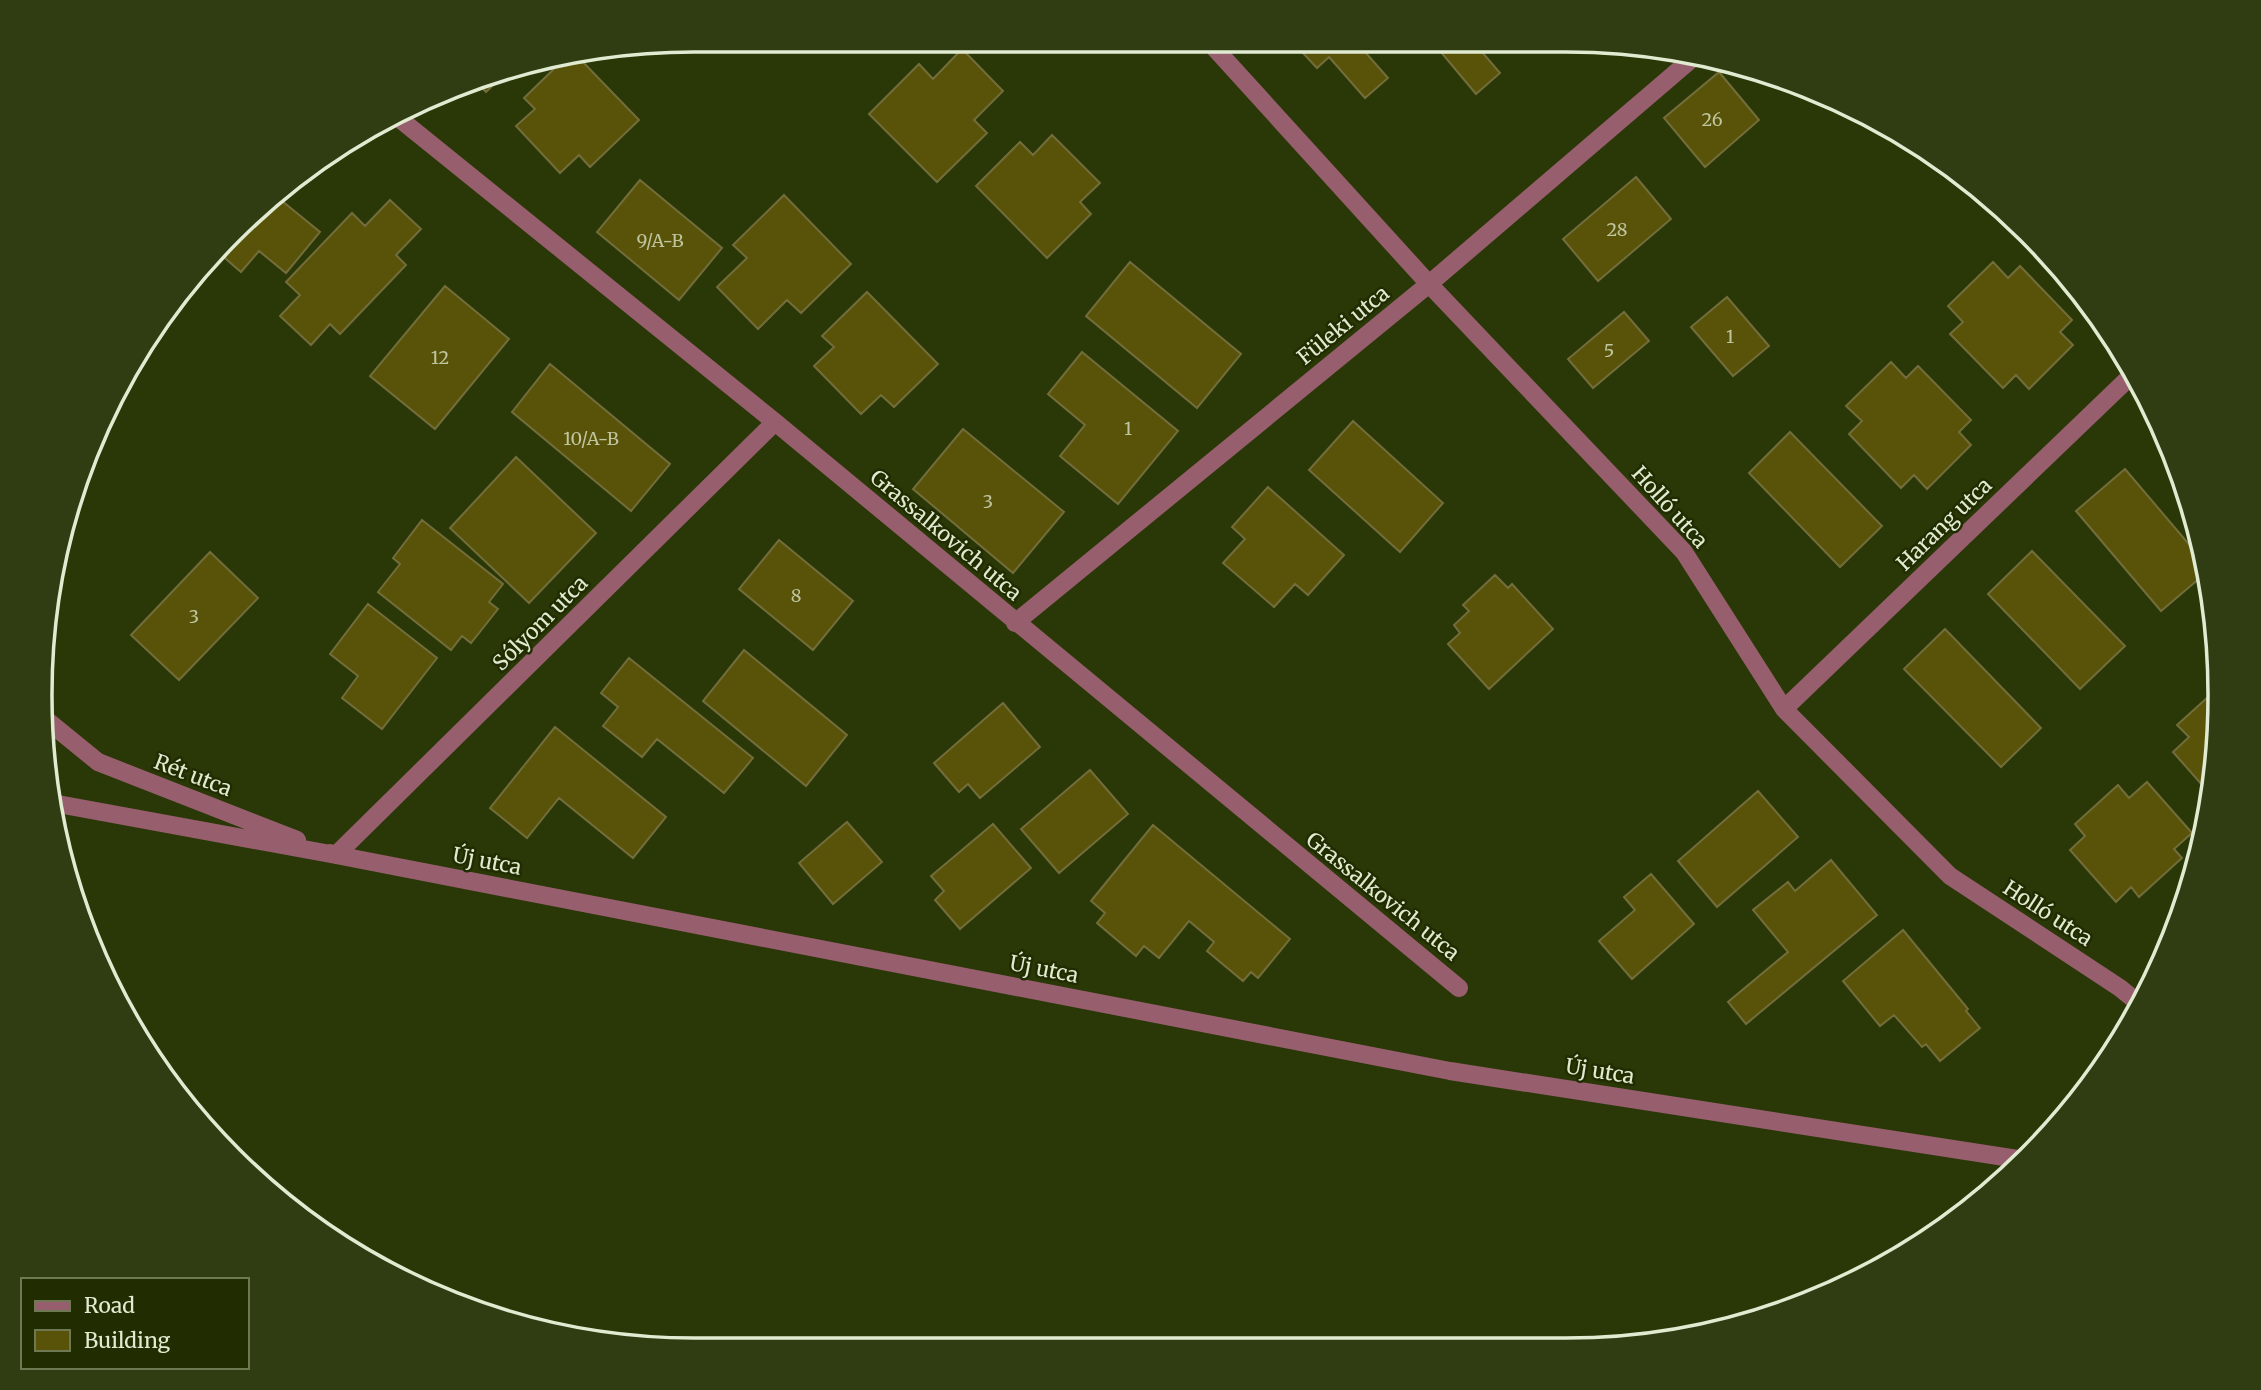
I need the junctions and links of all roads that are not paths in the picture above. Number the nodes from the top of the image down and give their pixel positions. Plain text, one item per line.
1 (1218, 52) edge
2 (1686, 64) edge
3 (404, 123) edge
4 (1429, 284) junction
5 (2126, 381) edge
6 (775, 422) junction
7 (1016, 623) junction
8 (1784, 709) junction
9 (53, 726) edge
10 (62, 805) edge
11 (337, 855) junction
12 (1459, 988) dead end
13 (2132, 998) edge
14 (2011, 1158) edge

1 - 4 street, Holló utca
2 - 4 street, Füleki utca
3 - 6 street, Grassalkovich utca
4 - 7 street, Füleki utca
4 - 8 street, Holló utca
5 - 8 street, Harang utca
6 - 7 street, Grassalkovich utca
6 - 11 street, Sólyom utca
7 - 12 street, Grassalkovich utca
8 - 13 street, Holló utca
9 - 11 street, Rét utca
10 - 11 street, Új utca
11 - 14 street, Új utca

